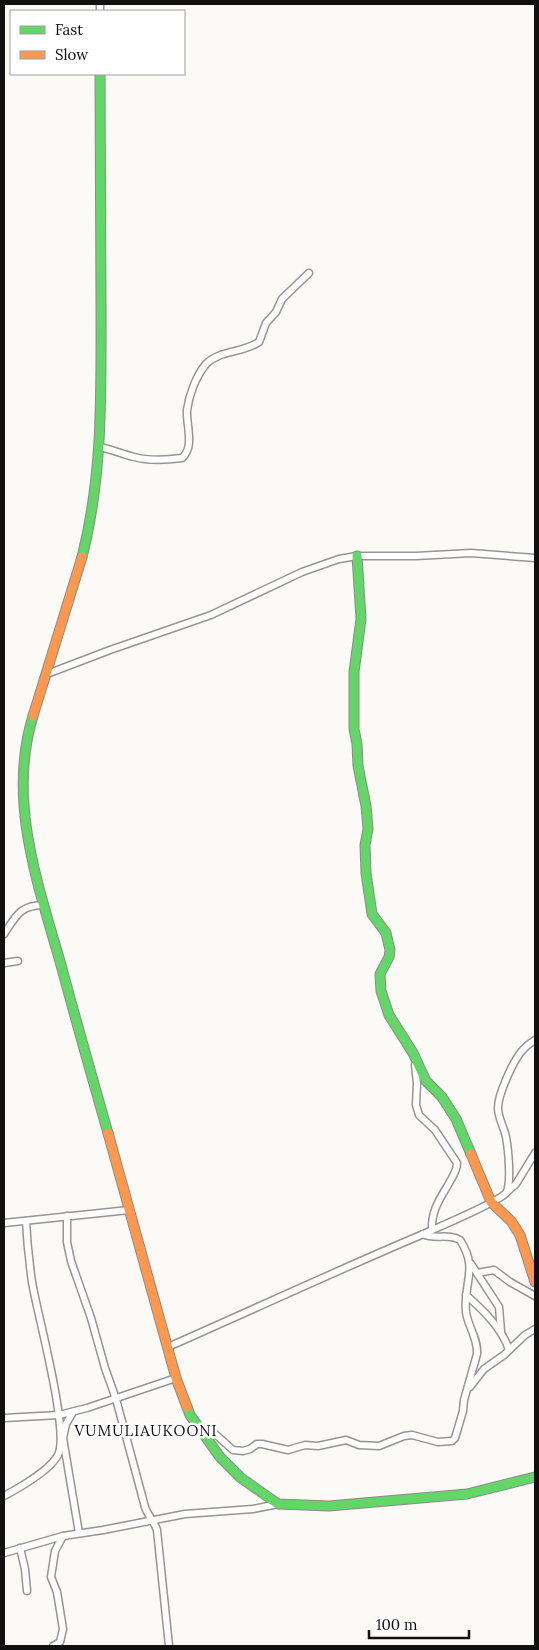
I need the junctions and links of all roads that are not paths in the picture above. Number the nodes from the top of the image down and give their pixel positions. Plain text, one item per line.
1 (100, 75) edge
2 (309, 272) dead end
3 (99, 447) junction
4 (357, 556) junction
5 (535, 558) edge
6 (47, 674) junction
7 (44, 905) junction
8 (4, 934) edge
9 (18, 961) dead end
10 (4, 963) edge
11 (535, 1040) edge
12 (413, 1054) junction
13 (535, 1153) edge
14 (507, 1192) junction
15 (491, 1202) junction
16 (129, 1210) junction
17 (67, 1216) junction
18 (26, 1221) junction
19 (4, 1223) edge
20 (432, 1230) junction
21 (423, 1234) junction
22 (470, 1263) junction
23 (477, 1273) junction
24 (535, 1282) edge
25 (466, 1295) junction
26 (535, 1296) edge
27 (535, 1329) edge
28 (501, 1331) junction
29 (168, 1347) junction
30 (509, 1350) junction
31 (176, 1378) junction
32 (468, 1390) junction
33 (116, 1399) junction
34 (73, 1412) junction
35 (59, 1415) junction
36 (4, 1418) edge
37 (200, 1431) junction
38 (535, 1477) edge
39 (4, 1496) edge
40 (278, 1504) junction
41 (153, 1520) junction
42 (78, 1533) junction
43 (63, 1536) junction
44 (20, 1548) junction
45 (4, 1553) edge
46 (27, 1591) dead end
47 (53, 1646) edge
48 (169, 1646) edge

1 - 3 street
2 - 3 street
3 - 6 street
4 - 5 street
4 - 6 street
4 - 12 street
6 - 7 street
7 - 8 street
7 - 16 street
9 - 10 street
11 - 14 street
12 - 15 street
12 - 20 street
13 - 14 street
14 - 15 street
15 - 20 street
15 - 24 street
16 - 17 street
16 - 29 street
17 - 18 street
17 - 33 street
18 - 19 street
18 - 35 street
20 - 21 street
21 - 22 street
21 - 29 street
22 - 23 street
22 - 25 street
23 - 26 street
23 - 28 street
25 - 28 street
25 - 32 street
27 - 30 street
28 - 30 street
29 - 31 street
30 - 32 street
31 - 33 street
31 - 37 street
32 - 37 street
33 - 34 street
33 - 41 street
34 - 35 street
34 - 42 street
35 - 36 street
35 - 39 street
37 - 40 street
38 - 40 street
40 - 41 street
41 - 42 street
41 - 48 street
42 - 43 street
43 - 44 street
43 - 47 street
44 - 45 street
44 - 46 street

